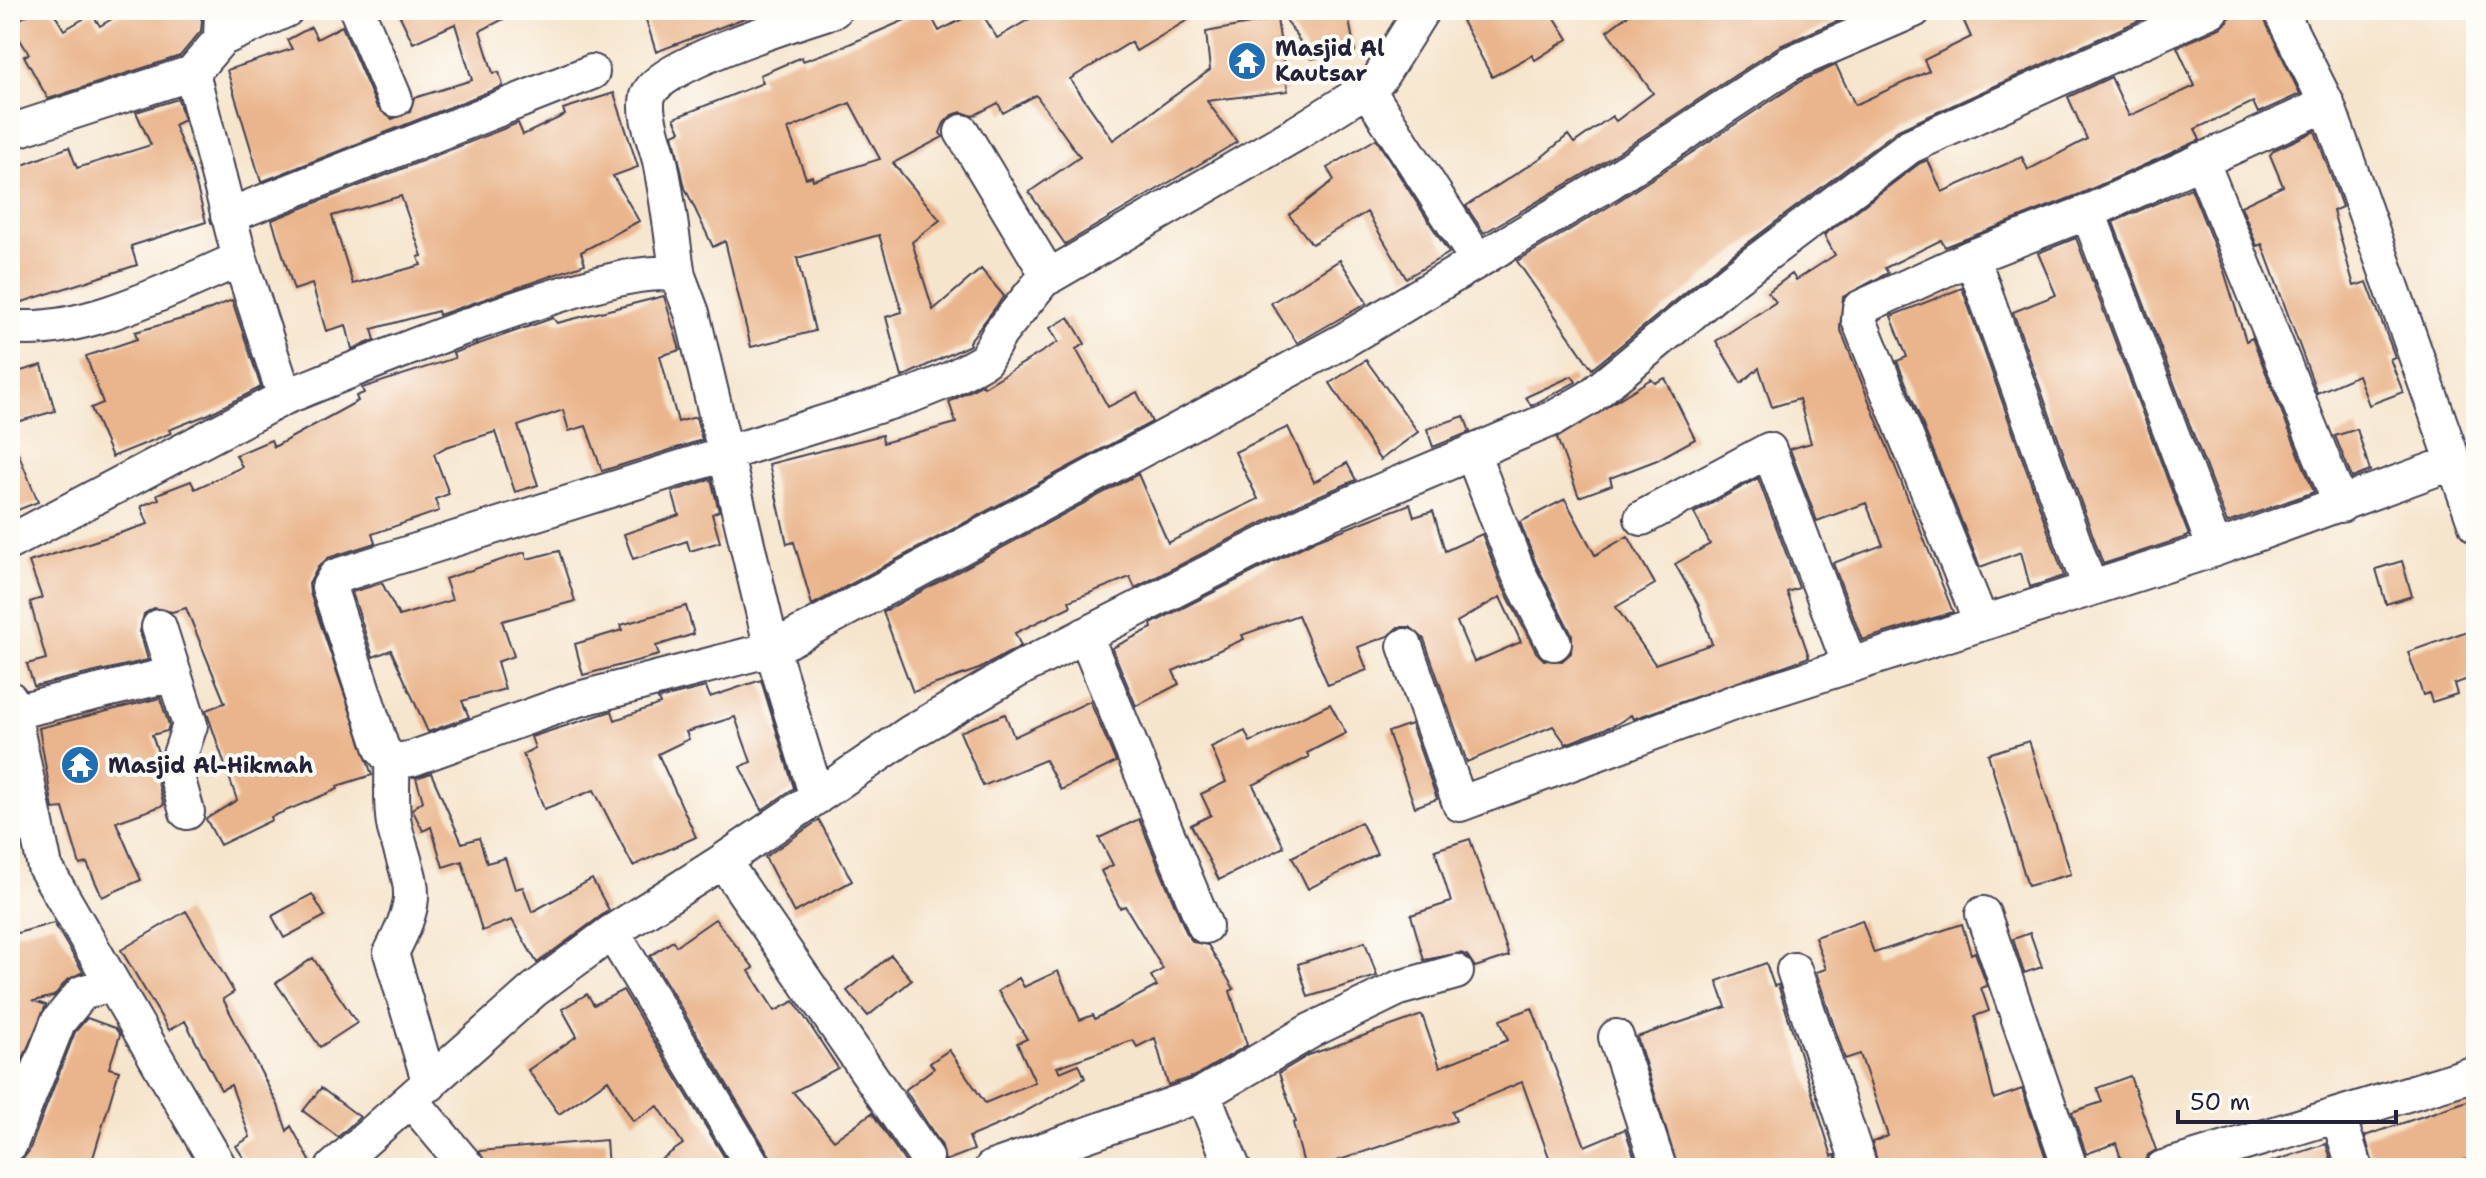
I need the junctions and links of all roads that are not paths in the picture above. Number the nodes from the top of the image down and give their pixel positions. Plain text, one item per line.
1 (286, 10) edge
2 (357, 10) edge
3 (834, 10) edge
4 (1422, 10) edge
5 (1914, 10) edge
6 (2211, 10) edge
7 (2280, 10) edge
8 (221, 24) edge
9 (592, 72) dead end
10 (192, 73) junction
11 (1367, 89) junction
12 (395, 99) dead end
13 (2327, 104) junction
14 (15, 119) edge
15 (962, 132) dead end
16 (2201, 160) junction
17 (2088, 212) junction
18 (228, 216) junction
19 (1972, 257) junction
20 (240, 259) junction
21 (1478, 261) junction
22 (678, 276) junction
23 (1049, 277) junction
24 (10, 327) edge
25 (285, 397) junction
26 (1472, 452) junction
27 (724, 453) junction
28 (2452, 463) junction
29 (2341, 505) junction
30 (1642, 518) dead end
31 (2476, 525) edge
32 (10, 542) edge
33 (2215, 549) junction
34 (2090, 588) junction
35 (1981, 622) junction
36 (159, 627) dead end
37 (1085, 635) junction
38 (1554, 643) dead end
39 (1405, 646) dead end
40 (772, 649) junction
41 (1849, 663) junction
42 (174, 674) junction
43 (11, 706) edge
44 (392, 761) junction
45 (817, 797) junction
46 (187, 812) dead end
47 (723, 861) junction
48 (1983, 914) dead end
49 (1205, 926) dead end
50 (612, 932) junction
51 (1794, 970) dead end
52 (1456, 972) dead end
53 (110, 984) junction
54 (1616, 1037) dead end
55 (2476, 1073) edge
56 (421, 1092) junction
57 (1203, 1094) junction
58 (2338, 1116) junction
59 (10, 1144) edge
60 (926, 1157) dead end
61 (220, 1168) edge
62 (333, 1168) edge
63 (468, 1168) edge
64 (754, 1168) edge
65 (992, 1168) edge
66 (1233, 1168) edge
67 (1659, 1168) edge
68 (1860, 1168) edge
69 (2070, 1168) edge
70 (2163, 1168) edge
71 (2355, 1168) edge

1 - 8 street
2 - 12 street
3 - 22 street
4 - 11 street
5 - 21 street
6 - 26 street
7 - 13 street
8 - 10 street
9 - 18 street
10 - 14 street
10 - 18 street
11 - 21 street
11 - 23 street
13 - 16 street
13 - 28 street
15 - 23 street
16 - 17 street
16 - 29 street
17 - 19 street
17 - 33 street
18 - 20 street
19 - 34 street
19 - 35 street
20 - 24 street
20 - 25 street
21 - 40 street
22 - 25 street
22 - 27 street
23 - 27 street
25 - 32 street
26 - 37 street
26 - 38 street
27 - 40 street
27 - 44 street
28 - 29 street
28 - 31 street
29 - 33 street
30 - 41 street
33 - 34 street
34 - 35 street
35 - 41 street
36 - 42 street
37 - 45 street
37 - 49 street
39 - 41 street
40 - 44 street
40 - 45 street
42 - 43 street
42 - 46 street
43 - 53 street
44 - 56 street
45 - 47 street
47 - 50 street
47 - 60 street
48 - 69 street
50 - 56 street
50 - 64 street
51 - 68 street
52 - 57 street
53 - 59 street
53 - 61 street
54 - 67 street
55 - 58 street
56 - 62 street
56 - 63 street
57 - 65 street
57 - 66 street
58 - 70 street
58 - 71 street

